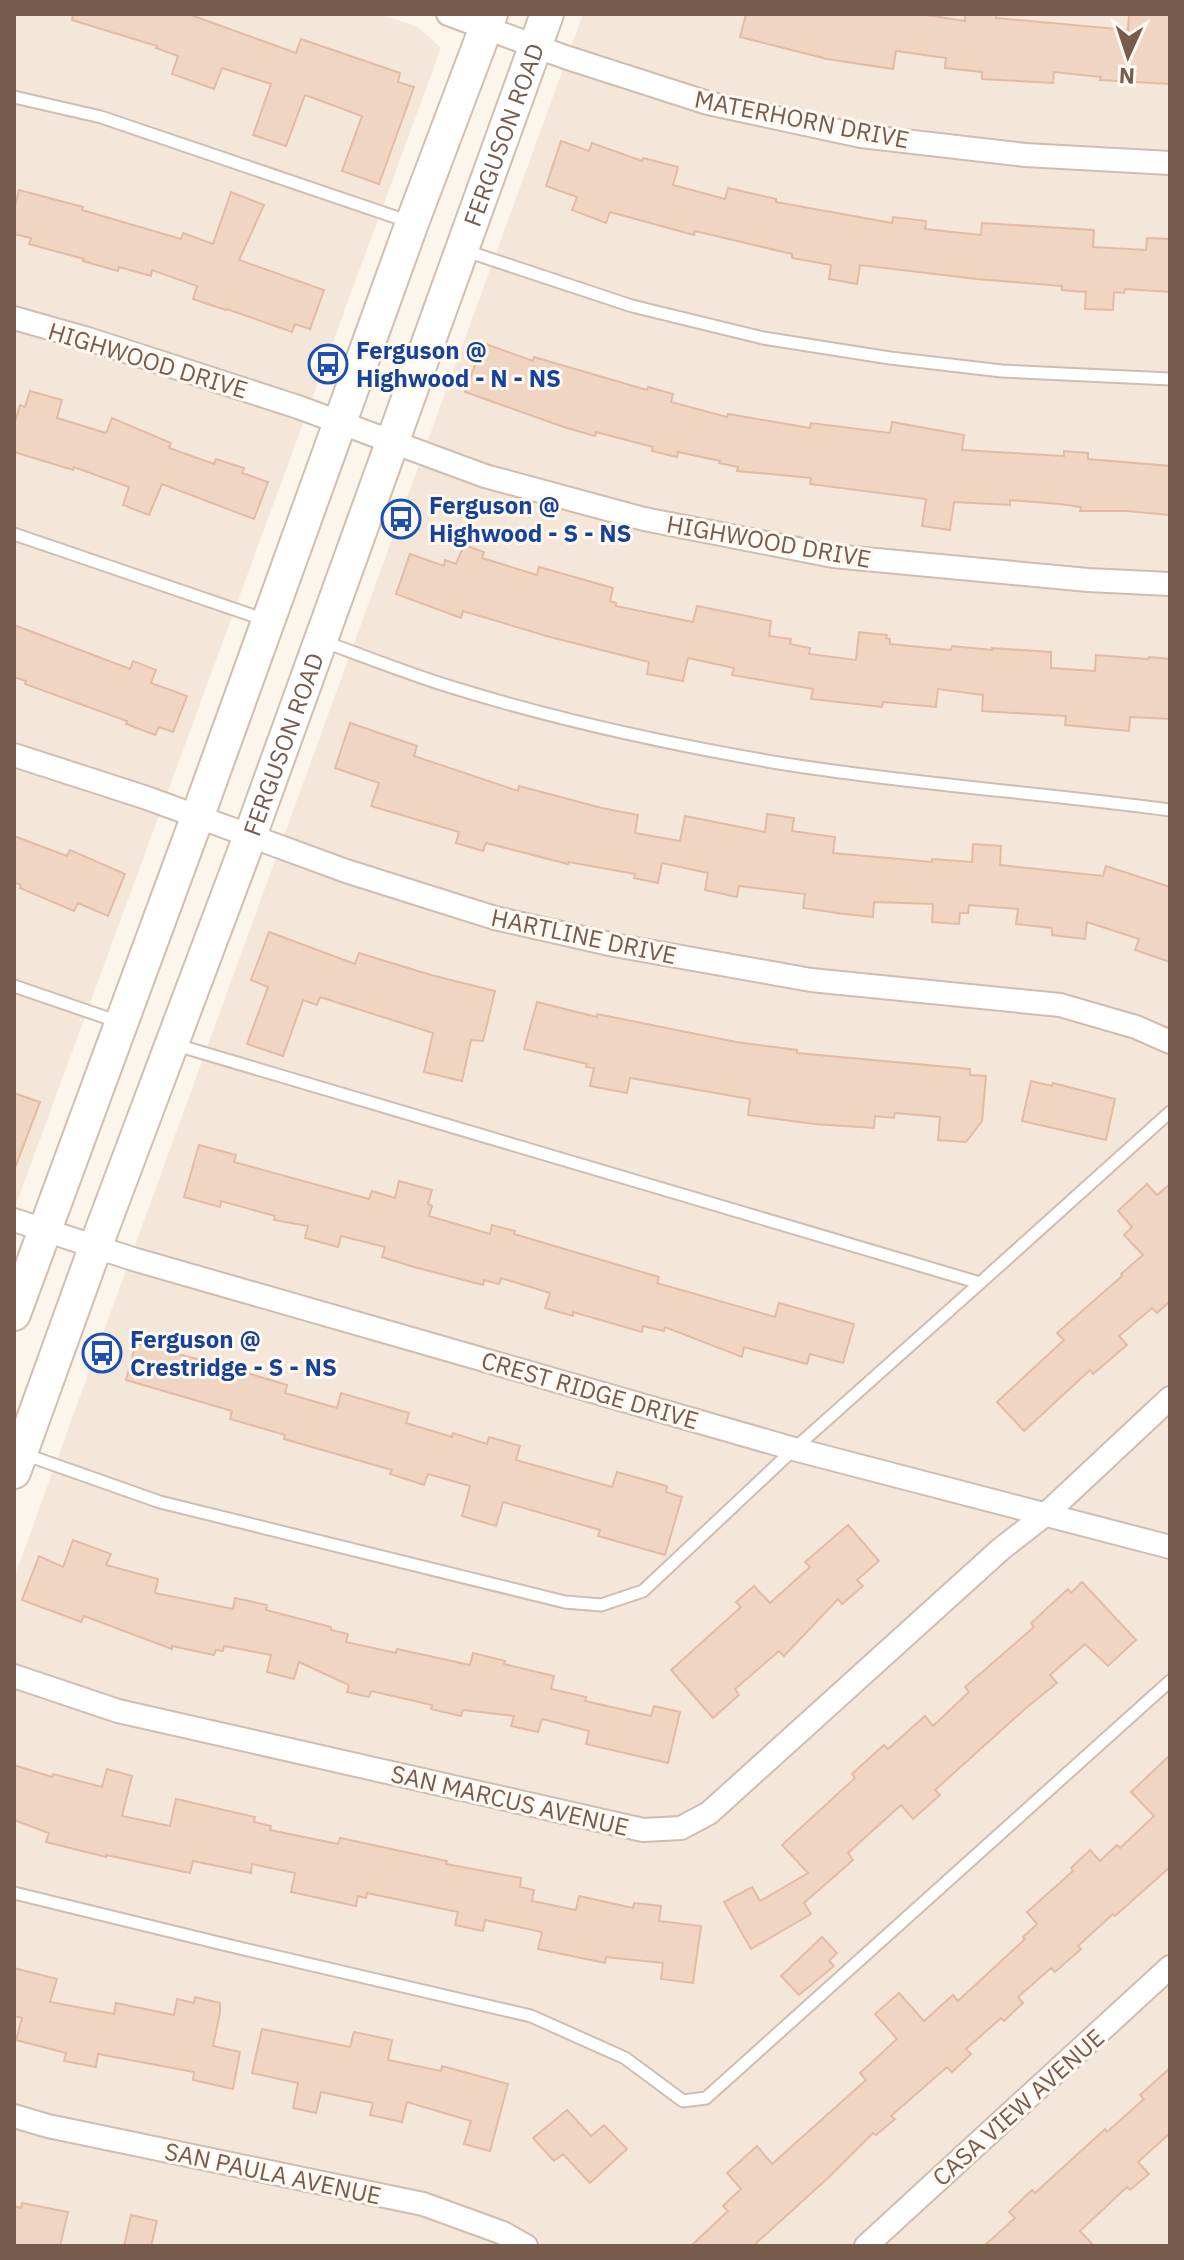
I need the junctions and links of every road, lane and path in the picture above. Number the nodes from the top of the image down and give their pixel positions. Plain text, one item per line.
1 (448, 14) edge
2 (547, 14) edge
3 (489, 21) edge
4 (535, 46) junction
5 (14, 97) edge
6 (1170, 163) edge
7 (412, 223) junction
8 (463, 250) junction
9 (14, 318) edge
10 (1170, 379) edge
11 (340, 422) junction
12 (393, 441) junction
13 (14, 534) edge
14 (1170, 584) edge
15 (267, 621) junction
16 (321, 640) junction
17 (14, 755) edge
18 (1170, 810) edge
19 (197, 818) junction
20 (250, 836) junction
21 (14, 986) edge
22 (121, 1023) junction
23 (1170, 1042) edge
24 (173, 1044) junction
25 (1170, 1112) edge
26 (14, 1220) edge
27 (44, 1231) junction
28 (95, 1248) junction
29 (980, 1283) junction
30 (14, 1314) edge
31 (1170, 1398) edge
32 (794, 1449) junction
33 (18, 1463) edge
34 (1046, 1514) junction
35 (1170, 1547) edge
36 (14, 1676) edge
37 (1170, 1681) edge
38 (14, 1893) edge
39 (1170, 1967) edge
40 (14, 2116) edge
41 (526, 2246) edge
42 (866, 2246) edge

1 - 3 street, MATERHORN DRIVE
2 - 4 main road, FERGUSON ROAD
3 - 4 street, MATERHORN DRIVE
3 - 7 main road
4 - 6 street, MATERHORN DRIVE
4 - 8 main road, FERGUSON ROAD
5 - 7 lane
7 - 11 main road
8 - 10 lane
8 - 12 main road, FERGUSON ROAD
9 - 11 street, HIGHWOOD DRIVE
11 - 12 street, HIGHWOOD DRIVE
11 - 15 main road
12 - 14 street, HIGHWOOD DRIVE
12 - 16 main road, FERGUSON ROAD
13 - 15 lane
15 - 19 main road
16 - 18 lane
16 - 20 main road, FERGUSON ROAD
17 - 19 street, HARTLINE DRIVE
19 - 20 street, HARTLINE DRIVE
19 - 22 main road
20 - 23 street, HARTLINE DRIVE
20 - 24 main road, FERGUSON ROAD
21 - 22 lane
22 - 27 main road
24 - 28 main road, FERGUSON ROAD
24 - 29 lane
25 - 29 lane
26 - 27 street, CREST RIDGE DRIVE
27 - 28 street, CREST RIDGE DRIVE
27 - 30 main road
28 - 32 street, CREST RIDGE DRIVE
28 - 33 main road, FERGUSON ROAD
29 - 32 lane
31 - 34 street, SAN MARCUS AVENUE
32 - 33 lane
32 - 34 street, CREST RIDGE DRIVE
34 - 35 street, CREST RIDGE DRIVE
34 - 36 street, SAN MARCUS AVENUE
37 - 38 lane
39 - 42 street, CASA VIEW AVENUE
40 - 41 street, SAN PAULA AVENUE

